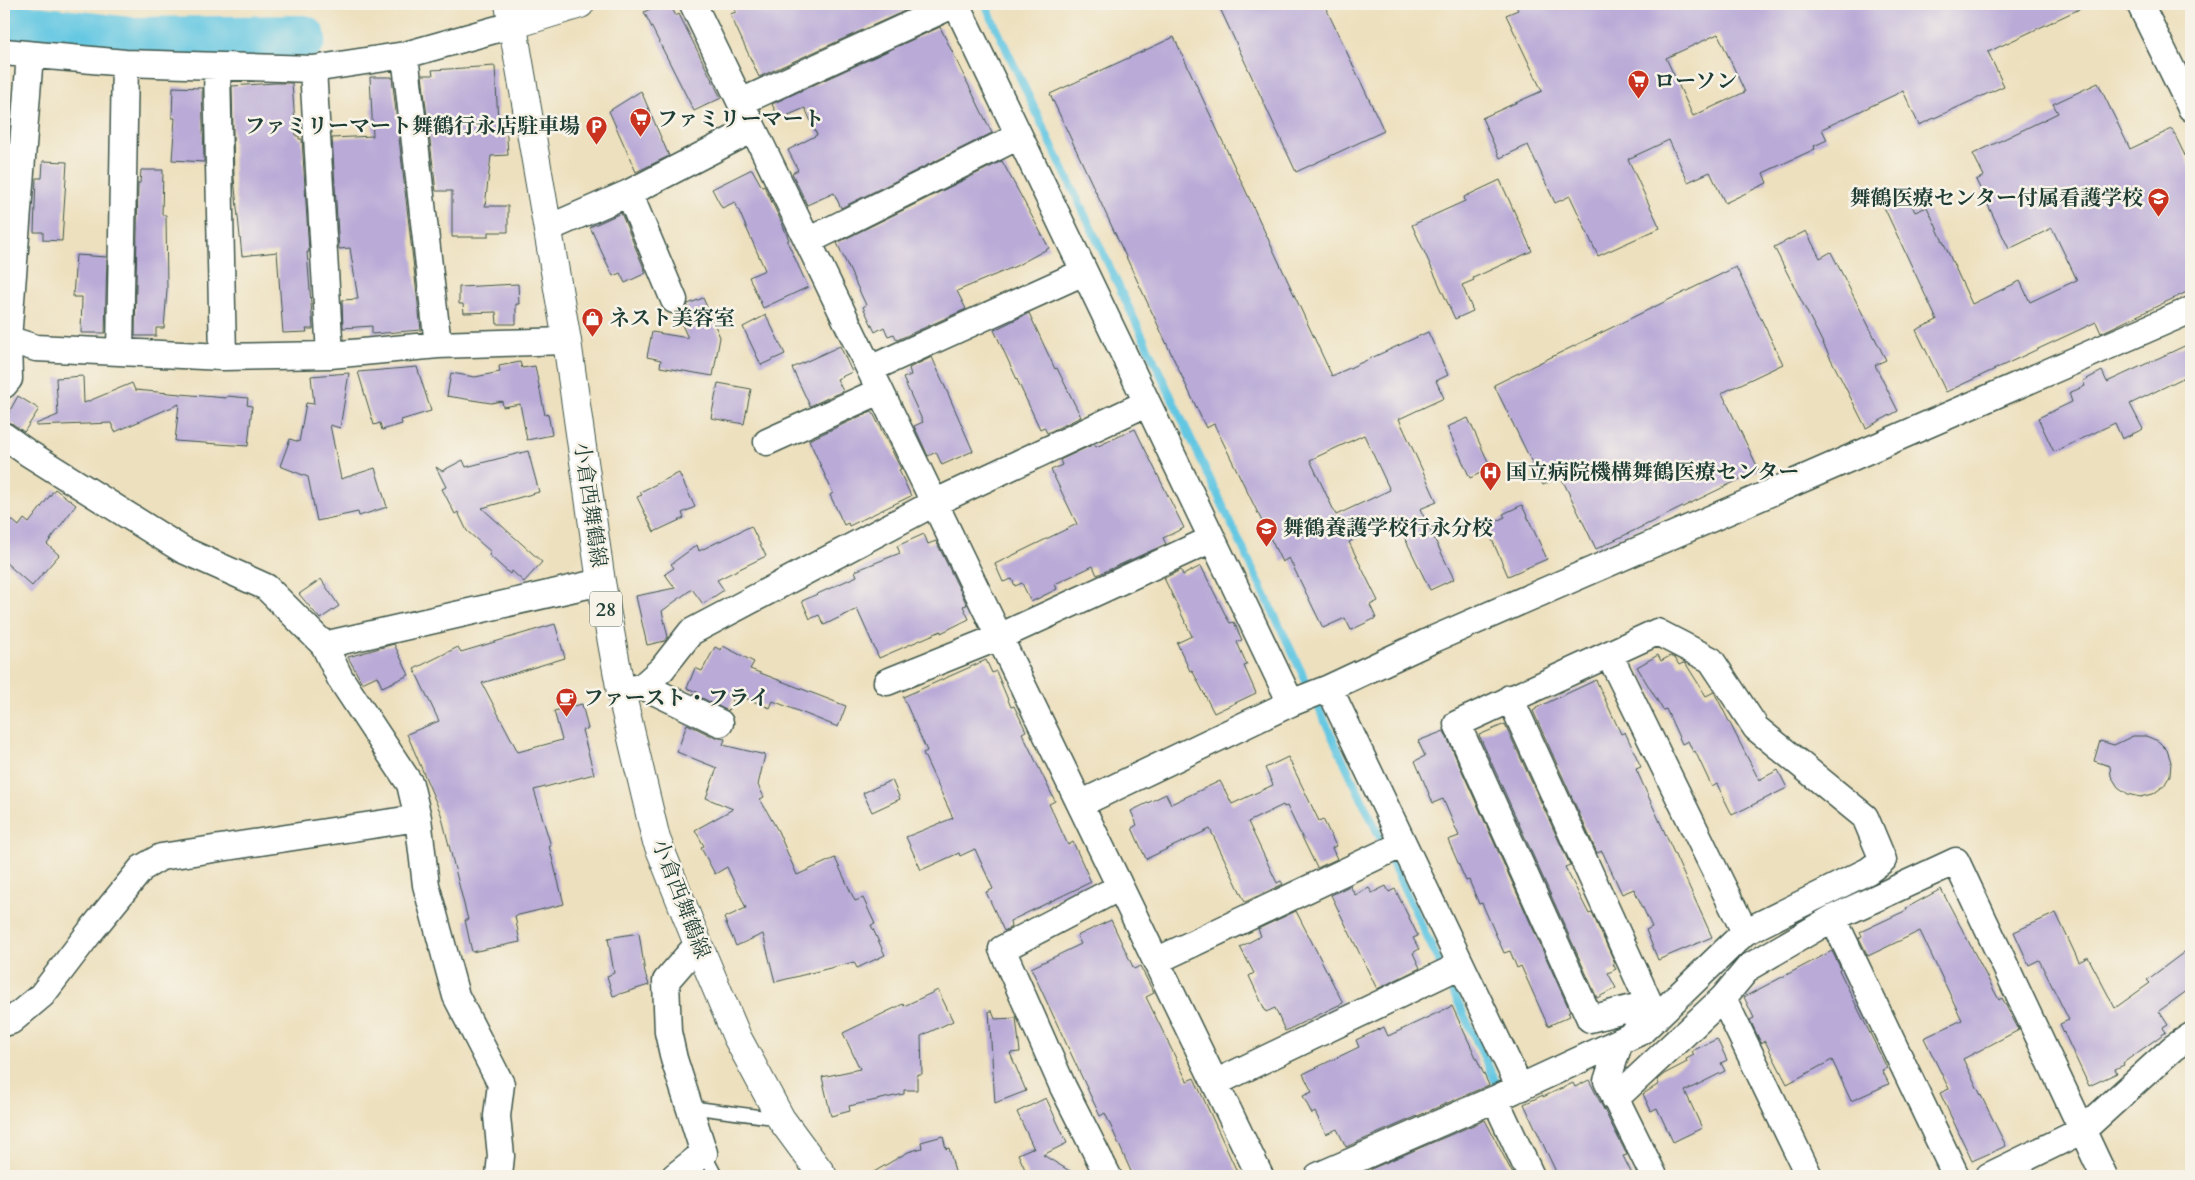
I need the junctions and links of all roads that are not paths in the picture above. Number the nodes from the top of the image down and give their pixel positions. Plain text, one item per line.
1 (580, 4) edge
2 (693, 4) edge
3 (956, 4) edge
4 (2140, 4) edge
5 (511, 14) edge
6 (4, 52) edge
7 (30, 55) junction
8 (405, 55) junction
9 (125, 63) junction
10 (217, 66) junction
11 (313, 69) junction
12 (741, 102) junction
13 (2191, 108) edge
14 (753, 129) junction
15 (1019, 136) junction
16 (629, 193) junction
17 (549, 228) junction
18 (808, 241) junction
19 (1084, 272) junction
20 (674, 300) dead end
21 (2191, 310) edge
22 (6, 338) edge
23 (567, 341) junction
24 (438, 345) junction
25 (120, 352) junction
26 (330, 356) junction
27 (223, 357) junction
28 (875, 380) junction
29 (4, 385) edge
30 (1147, 403) junction
31 (4, 436) edge
32 (767, 442) dead end
33 (934, 503) junction
34 (1212, 538) junction
35 (601, 582) junction
36 (999, 637) junction
37 (324, 645) junction
38 (1609, 654) junction
39 (887, 682) dead end
40 (1329, 688) junction
41 (632, 689) junction
42 (1510, 698) junction
43 (1291, 703) junction
44 (720, 723) dead end
45 (1080, 804) junction
46 (418, 818) junction
47 (1403, 844) junction
48 (1120, 887) junction
49 (1833, 918) junction
50 (1745, 932) junction
51 (698, 944) junction
52 (1156, 961) junction
53 (1461, 965) junction
54 (1723, 998) junction
55 (4, 1023) edge
56 (1639, 1030) junction
57 (2191, 1036) edge
58 (1215, 1083) junction
59 (1520, 1088) junction
60 (1495, 1099) junction
61 (1615, 1099) junction
62 (689, 1107) junction
63 (781, 1119) junction
64 (2083, 1130) junction
65 (704, 1152) junction
66 (499, 1176) edge
67 (675, 1176) edge
68 (716, 1176) edge
69 (823, 1176) edge
70 (1108, 1176) edge
71 (1260, 1176) edge
72 (1318, 1176) edge
73 (1531, 1176) edge
74 (1654, 1176) edge
75 (1809, 1176) edge
76 (1956, 1176) edge
77 (1989, 1176) edge
78 (2104, 1176) edge

1 - 5 main road
2 - 12 street
3 - 12 street
3 - 15 street
4 - 13 street
5 - 8 street
5 - 17 main road, 小倉西舞鶴線 / 28
6 - 7 street
7 - 9 street
7 - 22 street
8 - 11 street
8 - 24 street
9 - 10 street
9 - 25 street
10 - 11 street
10 - 27 street
11 - 26 street
12 - 14 street
14 - 16 street
14 - 18 street
15 - 18 street
15 - 19 street
16 - 17 street
16 - 20 street
17 - 23 main road, 小倉西舞鶴線 / 28
18 - 28 street
19 - 28 street
19 - 30 street
21 - 40 street
22 - 25 street
22 - 29 street
23 - 24 street
23 - 35 main road, 小倉西舞鶴線 / 28
24 - 26 street
25 - 27 street
26 - 27 street
28 - 32 street
28 - 33 street
30 - 33 street
30 - 34 street
31 - 37 street
33 - 36 street
33 - 41 street
34 - 36 street
34 - 43 street
35 - 37 street
35 - 41 main road, 小倉西舞鶴線 / 28
36 - 39 street
36 - 45 street
37 - 46 street
38 - 42 street
38 - 50 street
38 - 50 street
40 - 43 street
40 - 47 street
41 - 44 street
41 - 51 main road, 小倉西舞鶴線 / 28
42 - 56 street
42 - 56 street
43 - 45 street
45 - 48 street
46 - 55 street
46 - 66 street
47 - 52 street
47 - 53 street
48 - 52 street
48 - 70 street
49 - 54 street
49 - 64 street
49 - 76 street
50 - 56 street
51 - 62 street
51 - 63 main road, 小倉西舞鶴線 / 28
52 - 58 street
53 - 58 street
53 - 59 street
54 - 61 street
54 - 75 street
56 - 59 street
56 - 61 street
57 - 64 street
58 - 71 street
59 - 60 street
60 - 72 street
60 - 73 street
61 - 74 street
62 - 63 lane
62 - 65 street
63 - 69 main road, 小倉西舞鶴線 / 28
64 - 77 street
64 - 78 street
65 - 67 street
65 - 68 lane

